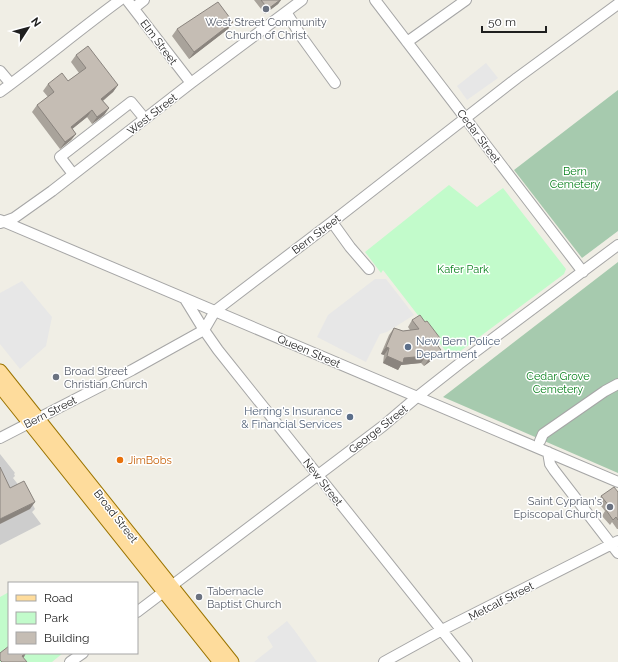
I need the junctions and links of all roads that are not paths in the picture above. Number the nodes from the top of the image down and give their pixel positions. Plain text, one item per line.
1 (120, 0) edge
2 (144, 0) edge
3 (302, 0) edge
4 (375, 0) edge
5 (466, 0) edge
6 (130, 4) edge
7 (616, 4) edge
8 (286, 12) junction
9 (407, 42) junction
10 (0, 71) edge
11 (191, 83) junction
12 (335, 83) dead end
13 (11, 84) junction
14 (0, 92) edge
15 (145, 119) junction
16 (465, 119) junction
17 (73, 174) junction
18 (1, 222) edge
19 (332, 222) junction
20 (618, 245) edge
21 (369, 269) dead end
22 (583, 272) junction
23 (186, 299) junction
24 (215, 311) junction
25 (204, 330) junction
26 (0, 371) edge
27 (618, 384) edge
28 (0, 386) edge
29 (417, 397) junction
30 (34, 420) junction
31 (0, 438) edge
32 (540, 440) dead end
33 (548, 452) junction
34 (318, 475) junction
35 (618, 482) edge
36 (615, 543) edge
37 (618, 553) edge
38 (167, 589) junction
39 (138, 611) edge
40 (442, 630) junction
41 (82, 654) edge
42 (70, 662) edge
43 (220, 662) edge
44 (232, 662) edge
45 (384, 662) edge
46 (466, 662) edge

1 - 13 street
2 - 6 street
3 - 8 street, West Street
4 - 9 street, Cedar Street
5 - 9 street
6 - 11 street, Elm Street
7 - 16 street, Bern Street
8 - 11 street, West Street
8 - 12 street
9 - 16 street, Cedar Street
10 - 13 street
11 - 15 street, West Street
13 - 14 street
15 - 17 street, West Street
15 - 17 street
16 - 19 street, Bern Street
16 - 22 street, Cedar Street
17 - 18 street, West Street
18 - 23 street, Queen Street
19 - 21 street
19 - 24 street, Bern Street
20 - 22 street, George Street
22 - 29 street, George Street
23 - 24 street, Queen Street
23 - 25 street, New Street
24 - 25 street, Bern Street
24 - 29 street, Queen Street
25 - 30 street, Bern Street
25 - 34 street, New Street
26 - 30 main road, Broad Street
27 - 32 street
28 - 30 main road, Broad Street
29 - 33 street, Queen Street
29 - 34 street, George Street
30 - 31 street, Bern Street
30 - 38 main road, Broad Street
33 - 35 street, Queen Street
33 - 36 street
34 - 38 street, George Street
34 - 40 street, New Street
36 - 37 street
36 - 40 street, Metcalf Street
38 - 39 street, George Street
38 - 43 main road, Broad Street
38 - 44 main road, Broad Street
40 - 45 street, Metcalf Street
40 - 46 street, New Street
41 - 42 street

